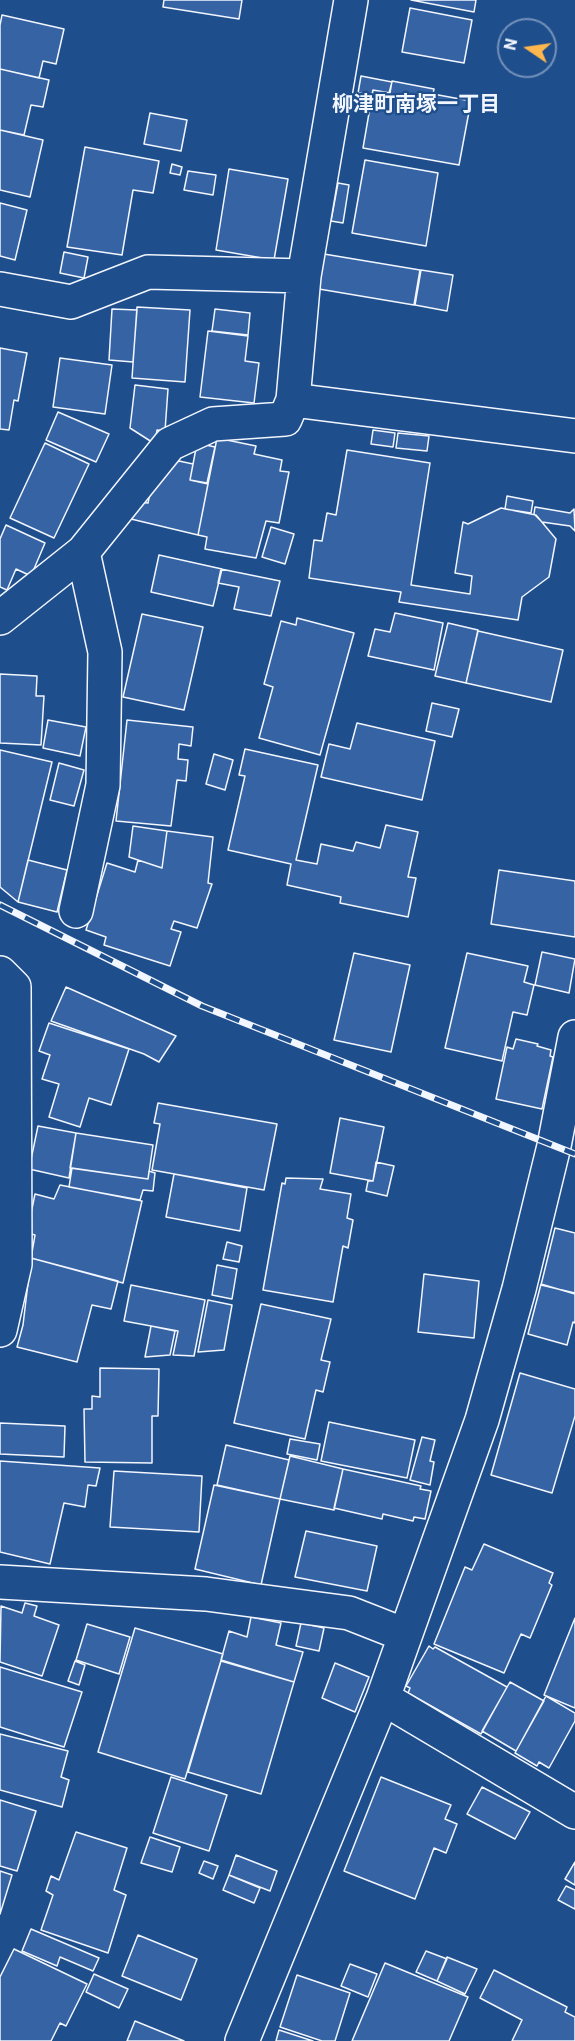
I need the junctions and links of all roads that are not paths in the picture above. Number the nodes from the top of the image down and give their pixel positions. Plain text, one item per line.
1 (351, 0) edge
2 (304, 276) junction
3 (0, 289) edge
4 (293, 400) junction
5 (575, 436) edge
6 (83, 552) junction
7 (0, 618) edge
8 (76, 911) dead end
9 (0, 972) edge
10 (575, 1037) edge
11 (0, 1330) edge
12 (0, 1582) edge
13 (405, 1635) junction
14 (383, 1698) junction
15 (575, 1812) edge
16 (242, 2041) edge

1 - 2 street
2 - 3 street
2 - 4 street
4 - 5 street
4 - 6 street
6 - 7 street
6 - 8 street
9 - 11 street
10 - 13 street
12 - 13 street
13 - 14 street
14 - 15 street
14 - 16 street

